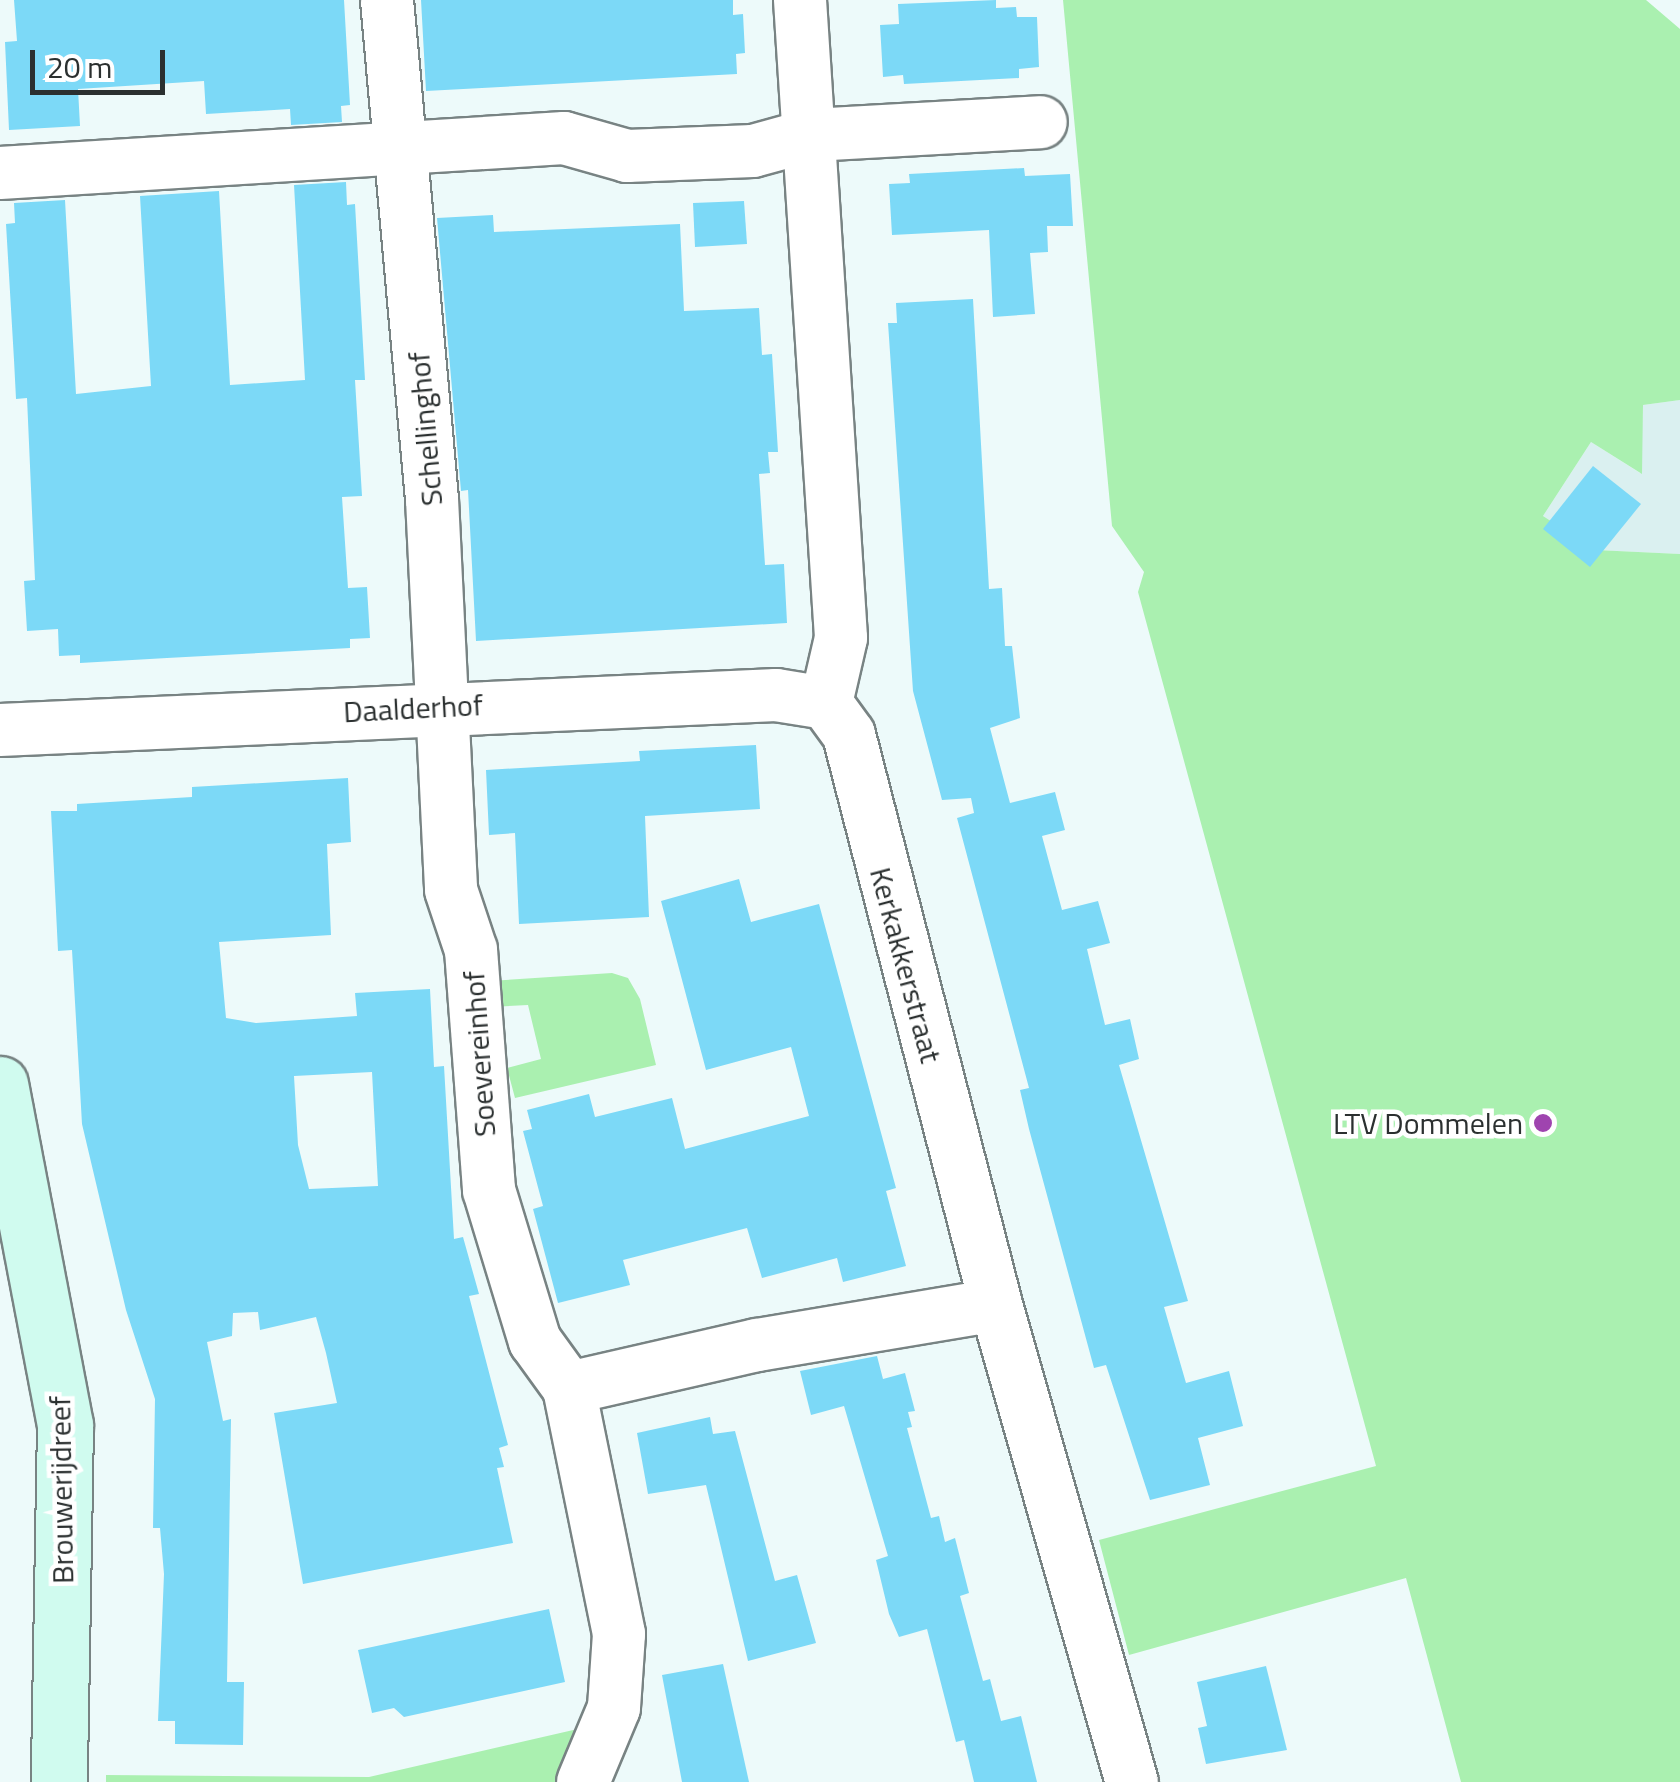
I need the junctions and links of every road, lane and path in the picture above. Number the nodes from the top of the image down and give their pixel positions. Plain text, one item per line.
1 (387, 0) edge
2 (800, 0) edge
3 (1041, 122) dead end
4 (811, 135) junction
5 (399, 153) junction
6 (0, 173) edge
7 (826, 703) junction
8 (441, 706) junction
9 (0, 730) edge
10 (0, 1084) edge
11 (996, 1305) junction
12 (568, 1388) junction
13 (59, 1782) edge
14 (583, 1782) edge
15 (1132, 1782) edge

1 - 5 street, Schellinghof
2 - 4 street
3 - 4 street
4 - 5 street
4 - 7 street
5 - 6 street
5 - 8 street, Schellinghof
7 - 8 street, Daalderhof
7 - 11 street, Kerkakkerstraat
8 - 9 street, Daalderhof
8 - 12 street, Soevereinhof
10 - 13 street, Brouwerijdreef
11 - 12 street
11 - 15 street, Kerkakkerstraat
12 - 14 street, Soevereinhof

